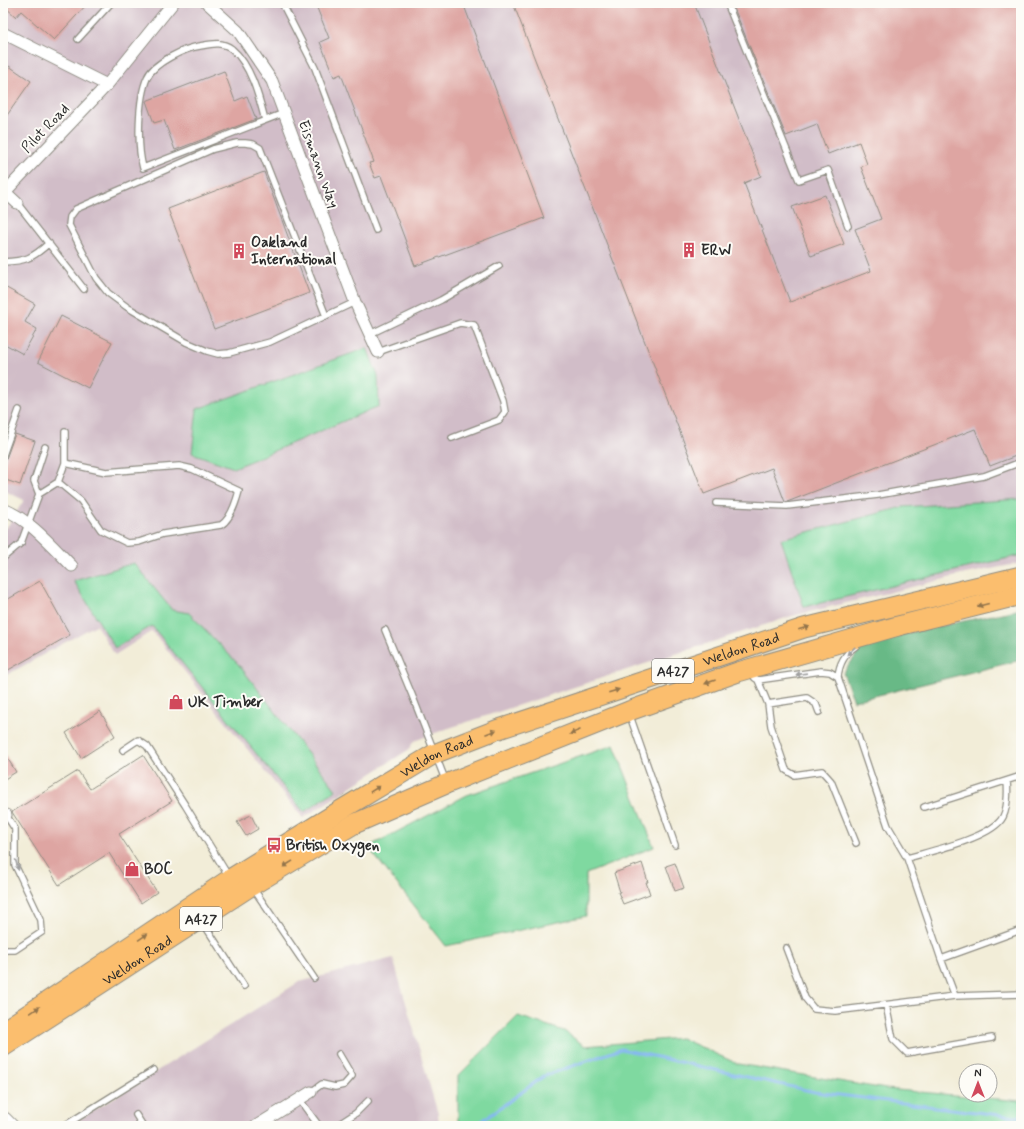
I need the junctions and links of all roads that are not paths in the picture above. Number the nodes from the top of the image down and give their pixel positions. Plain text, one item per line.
1 (111, 3) edge
2 (173, 3) edge
3 (208, 3) edge
4 (282, 3) edge
5 (727, 3) edge
6 (3, 33) edge
7 (78, 40) dead end
8 (106, 85) junction
9 (284, 113) junction
10 (265, 120) junction
11 (4, 192) edge
12 (17, 202) joint
13 (848, 226) dead end
14 (376, 230) dead end
15 (49, 243) junction
16 (3, 262) edge
17 (499, 266) dead end
18 (84, 289) dead end
19 (355, 302) junction
20 (326, 316) junction
21 (370, 334) junction
22 (378, 352) joint
23 (19, 410) dead end
24 (66, 432) dead end
25 (452, 438) dead end
26 (45, 447) dead end
27 (3, 455) edge
28 (1021, 462) edge
29 (66, 463) junction
30 (58, 482) junction
31 (39, 494) junction
32 (716, 503) dead end
33 (3, 509) edge
34 (27, 524) junction
35 (3, 558) edge
36 (72, 566) dead end
37 (1021, 576) edge
38 (1021, 595) edge
39 (898, 626) junction
40 (385, 630) dead end
41 (735, 670) junction
42 (838, 677) junction
43 (758, 680) junction
44 (768, 704) junction
45 (629, 711) junction
46 (819, 712) dead end
47 (123, 750) dead end
48 (434, 754) junction
49 (1021, 776) edge
50 (1007, 781) junction
51 (446, 784) junction
52 (924, 807) dead end
53 (5, 816) edge
54 (327, 829) junction
55 (856, 843) dead end
56 (675, 845) dead end
57 (907, 858) junction
58 (230, 879) junction
59 (252, 886) junction
60 (201, 919) junction
61 (1021, 930) edge
62 (786, 948) dead end
63 (3, 950) edge
64 (941, 959) junction
65 (314, 978) dead end
66 (244, 986) dead end
67 (1021, 994) edge
68 (955, 996) junction
69 (886, 1005) junction
70 (3, 1031) edge
71 (992, 1038) dead end
72 (3, 1047) edge
73 (339, 1054) dead end
74 (154, 1070) dead end
75 (310, 1092) joint
76 (299, 1099) junction
77 (368, 1101) dead end
78 (136, 1116) dead end
79 (5, 1118) dead end
80 (13, 1126) edge
81 (64, 1126) edge
82 (143, 1126) edge
83 (256, 1126) edge
84 (319, 1126) edge
85 (336, 1126) edge

1 - 7 lane
2 - 8 street, Pilot Road
3 - 9 street, Eismann Way
4 - 14 lane
5 - 13 lane
6 - 8 street
8 - 11 street, Pilot Road
9 - 10 lane
9 - 19 street, Eismann Way
10 - 10 lane
11 - 12 street, Pilot Road
12 - 15 lane
15 - 16 lane
15 - 18 lane
17 - 21 lane
19 - 20 lane
19 - 21 street, Eismann Way
20 - 20 lane
21 - 22 street, Eismann Way
22 - 25 lane
23 - 27 lane
24 - 29 lane
26 - 31 lane
28 - 32 lane
29 - 30 lane
29 - 30 lane
30 - 31 lane
31 - 34 lane
33 - 34 street
34 - 35 lane
34 - 36 street
48 -> 37 highway, Weldon Road / A427
38 -> 39 highway, Weldon Road / A427
39 - 41 highway, Weldon Road / A427
39 -> 42 lane
40 - 48 lane
41 - 43 lane
41 -> 45 highway, Weldon Road / A427
42 -> 43 lane
42 - 57 lane
43 - 44 lane
44 - 46 lane
44 - 55 lane
45 -> 51 highway, Weldon Road / A427
45 - 56 lane
47 - 58 lane
48 - 51 lane
54 -> 48 highway, Weldon Road / A427
49 - 50 lane
50 - 52 lane
50 - 57 lane
51 - 54 highway, Weldon Road / A427
53 -> 63 lane
54 - 58 highway, Weldon Road / A427
54 -> 59 highway, Weldon Road / A427
57 - 64 lane
70 -> 58 highway, Weldon Road / A427
59 - 60 highway, Weldon Road / A427
59 - 65 lane
60 - 66 lane
60 - 72 highway, Weldon Road / A427
61 - 64 lane
62 - 69 lane
64 - 68 lane
67 - 68 lane
68 - 69 lane
69 - 71 lane
73 - 75 lane
74 - 81 lane
75 - 76 street
76 - 83 street
76 - 84 lane
77 - 85 lane
78 - 82 lane
79 - 80 street

